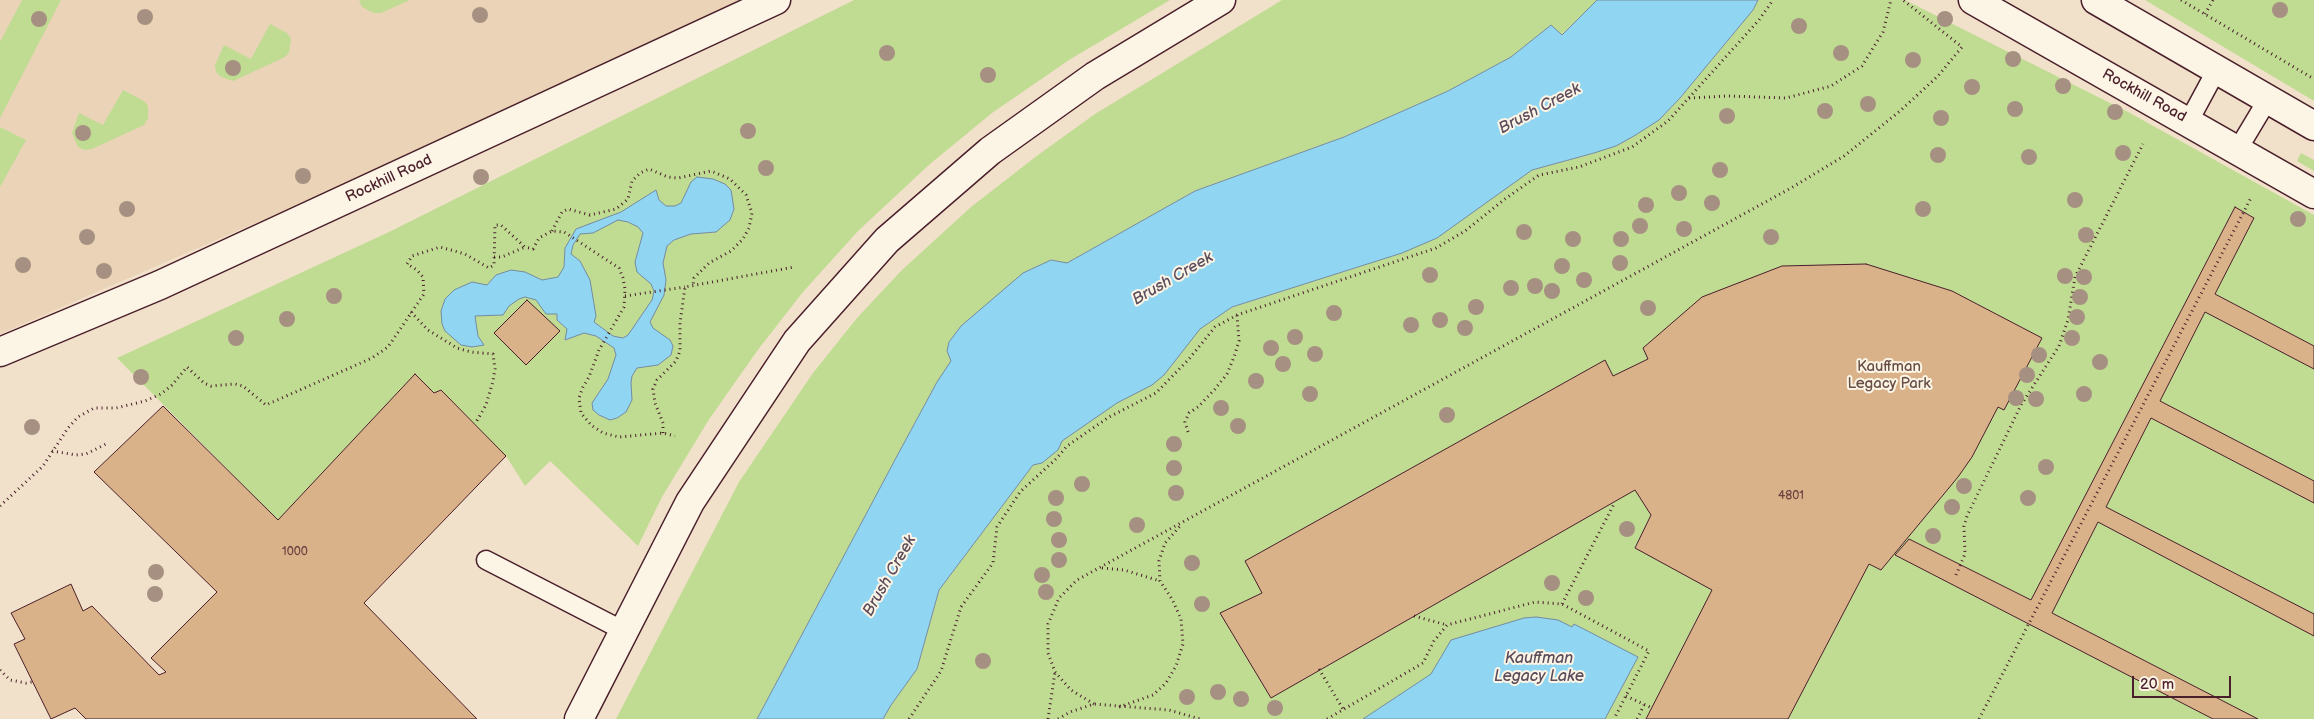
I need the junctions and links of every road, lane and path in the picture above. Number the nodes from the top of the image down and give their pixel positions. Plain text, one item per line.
1 (776, 0) edge
2 (1221, 0) edge
3 (1773, 0) edge
4 (1891, 0) edge
5 (1903, 0) edge
6 (1973, 0) edge
7 (2096, 0) edge
8 (2182, 0) edge
9 (2213, 0) edge
10 (2206, 14) junction
11 (2216, 68) junction
12 (2314, 79) edge
13 (1689, 98) junction
14 (2268, 99) junction
15 (2189, 121) junction
16 (2314, 126) edge
17 (2143, 144) dead end
18 (2238, 149) junction
19 (2314, 194) edge
20 (2252, 196) dead end
21 (552, 231) junction
22 (525, 247) junction
23 (494, 257) junction
24 (794, 267) dead end
25 (692, 285) junction
26 (685, 287) junction
27 (625, 296) junction
28 (411, 312) junction
29 (1237, 315) junction
30 (0, 352) edge
31 (475, 424) dead end
32 (1188, 432) dead end
33 (663, 433) junction
34 (675, 436) dead end
35 (106, 444) dead end
36 (52, 451) junction
37 (1614, 502) dead end
38 (0, 506) edge
39 (1182, 524) junction
40 (486, 560) dead end
41 (1102, 568) junction
42 (1956, 575) dead end
43 (1160, 581) junction
44 (1562, 604) junction
45 (1414, 616) dead end
46 (1447, 625) junction
47 (624, 631) junction
48 (1318, 669) dead end
49 (0, 670) edge
50 (1055, 672) junction
51 (32, 682) dead end
52 (1626, 696) junction
53 (1094, 704) junction
54 (1644, 704) junction
55 (1119, 706) junction
56 (1652, 708) dead end
57 (1343, 709) junction
58 (579, 719) edge
59 (909, 719) edge
60 (1048, 719) edge
61 (1058, 719) edge
62 (1200, 719) edge
63 (1327, 719) edge
64 (1614, 719) edge
65 (1637, 719) edge
66 (1979, 719) edge

1 - 30 main road, Rockhill Road
2 - 47 main road
3 - 13 path
4 - 13 path
5 - 39 path
6 - 15 main road, Rockhill Road
7 - 11 main road
8 - 10 path
9 - 10 path
10 - 12 path
11 - 14 main road
11 - 15 lane
13 - 29 path
14 - 16 main road
14 - 18 lane
15 - 18 main road, Rockhill Road
17 - 42 path
18 - 19 main road, Rockhill Road
20 - 66 path
21 - 22 path
21 - 25 path
21 - 27 path
22 - 23 path
22 - 23 path
23 - 28 path
24 - 25 path
25 - 26 path
26 - 27 path
26 - 33 path
27 - 33 path
28 - 31 path
28 - 36 path
29 - 32 path
29 - 59 path
33 - 34 path
35 - 36 path
36 - 38 path
37 - 44 path
39 - 41 path
39 - 43 path
40 - 47 lane
41 - 43 path
41 - 50 path
43 - 55 path
44 - 46 path
44 - 52 path
45 - 46 path
46 - 57 path
47 - 58 main road
48 - 57 path
49 - 51 path
50 - 53 path
50 - 60 path
52 - 54 path
52 - 64 path
53 - 55 path
53 - 61 path
54 - 56 path
54 - 65 path
55 - 62 path
57 - 63 path

